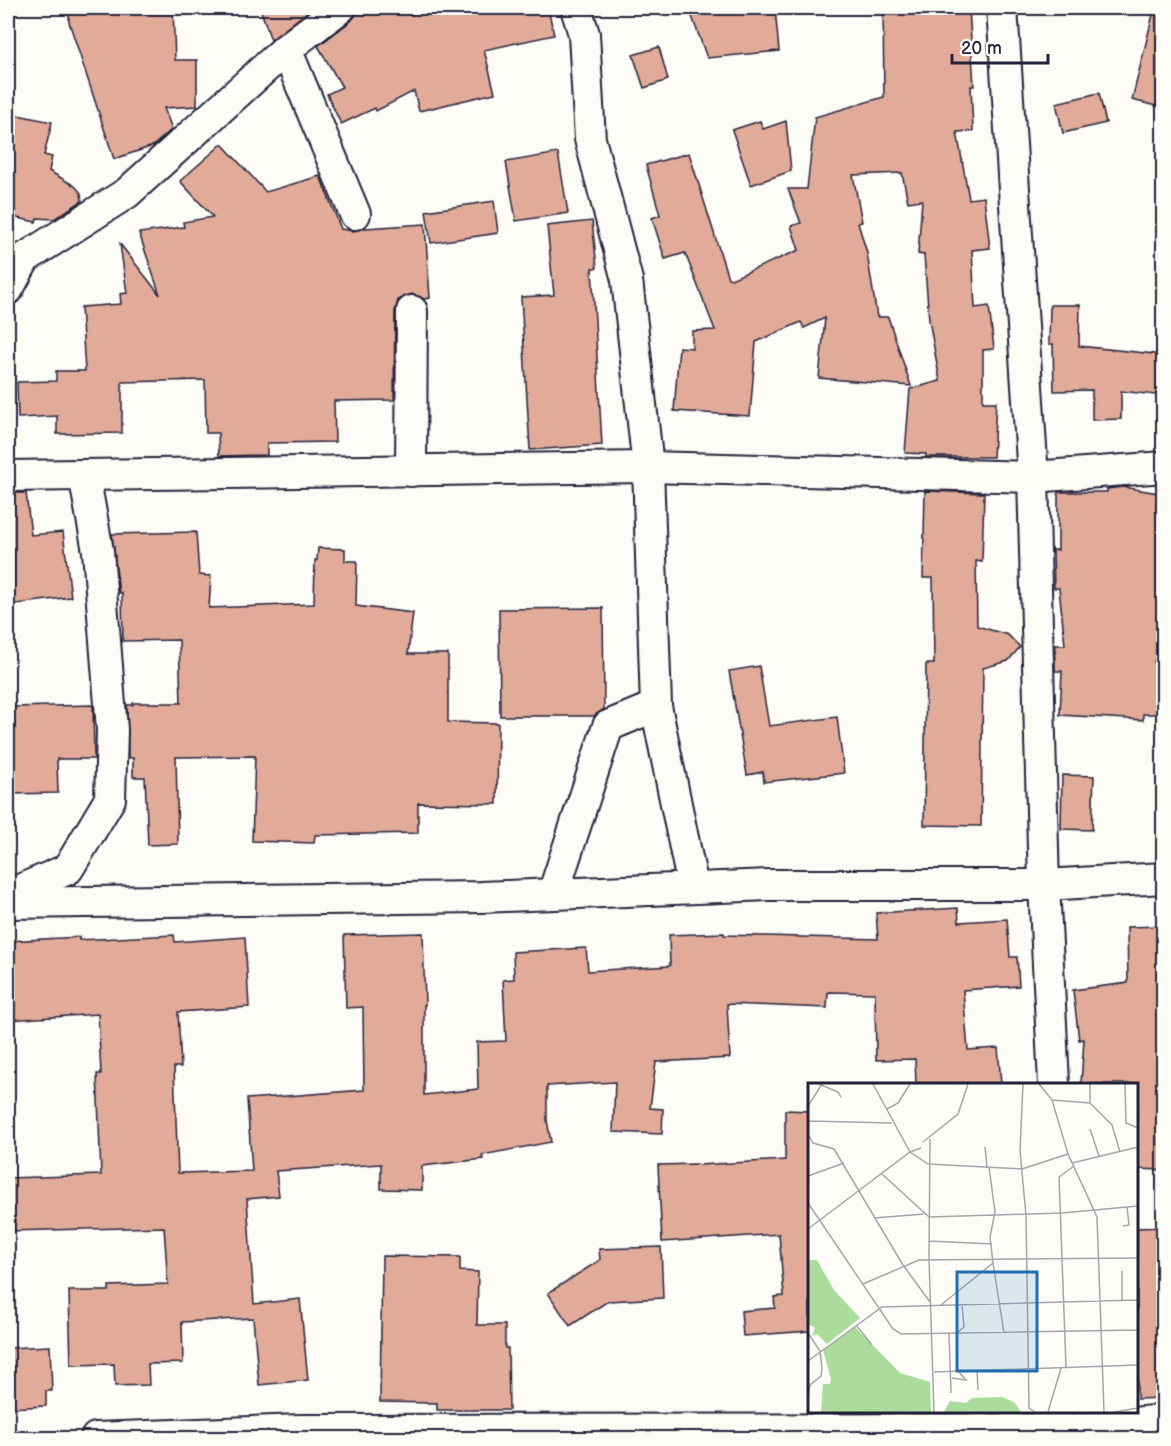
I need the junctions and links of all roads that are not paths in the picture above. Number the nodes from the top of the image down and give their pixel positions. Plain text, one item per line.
1 (340, 8) edge
2 (576, 8) edge
3 (1002, 8) edge
4 (286, 49) junction
5 (355, 214) dead end
6 (8, 289) edge
7 (412, 311) dead end
8 (1164, 466) edge
9 (648, 467) junction
10 (411, 471) junction
11 (84, 475) junction
12 (8, 476) edge
13 (1033, 477) junction
14 (656, 706) junction
15 (1164, 878) edge
16 (1044, 885) junction
17 (693, 887) junction
18 (553, 894) junction
19 (8, 895) edge
20 (8, 903) edge
21 (1054, 1083) edge
22 (1164, 1420) edge
23 (1072, 1426) edge
24 (301, 1434) edge
25 (96, 1438) edge

1 - 4 street
2 - 9 street
3 - 13 street
4 - 5 street
4 - 6 street
7 - 10 street
8 - 13 street
9 - 10 street
9 - 13 street
9 - 14 street
10 - 11 street
11 - 12 street
11 - 19 street
13 - 16 street
14 - 17 street
14 - 18 street
15 - 16 street
16 - 17 street
16 - 21 street
17 - 18 street
18 - 20 street
22 - 23 street
23 - 24 street
24 - 25 street

